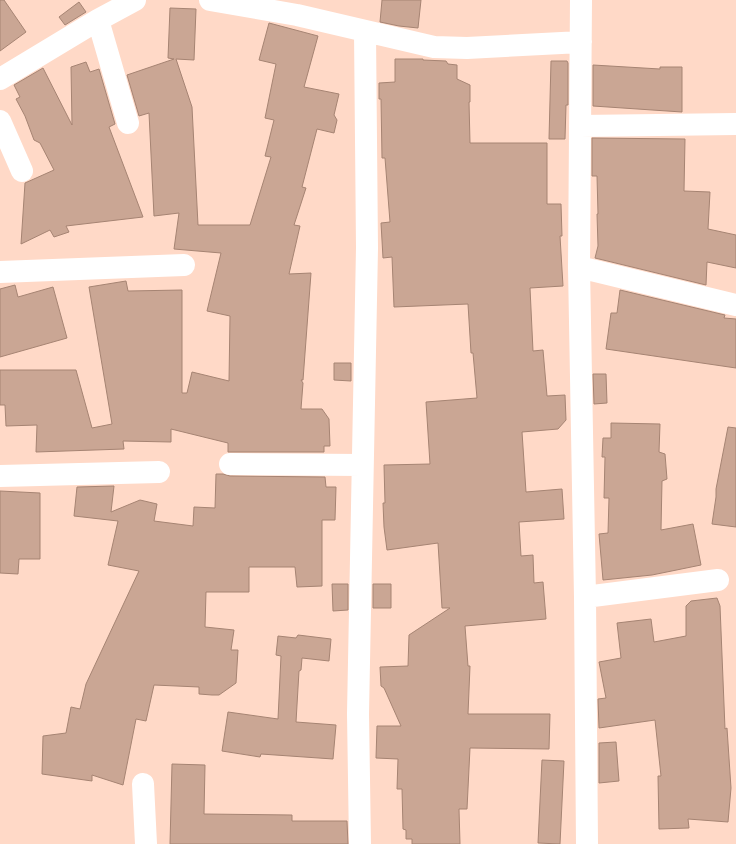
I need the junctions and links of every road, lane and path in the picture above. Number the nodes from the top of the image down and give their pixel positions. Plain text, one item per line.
1 (136, 0) edge
2 (210, 0) edge
3 (581, 0) edge
4 (298, 8) edge
5 (98, 20) junction
6 (365, 32) junction
7 (581, 42) junction
8 (0, 79) edge
9 (0, 121) edge
10 (128, 123) dead end
11 (736, 124) edge
12 (580, 126) junction
13 (22, 171) dead end
14 (184, 265) dead end
15 (579, 267) junction
16 (0, 272) edge
17 (736, 305) edge
18 (230, 464) dead end
19 (362, 465) junction
20 (159, 472) dead end
21 (0, 476) edge
22 (718, 580) dead end
23 (585, 597) junction
24 (143, 784) dead end
25 (146, 844) edge
26 (360, 844) edge
27 (587, 844) edge

1 - 5 street
2 - 4 street
3 - 7 street
4 - 6 street
5 - 8 street
5 - 10 street
6 - 7 street
6 - 19 street
7 - 12 street
9 - 13 street
11 - 12 street
12 - 15 street
14 - 16 street
15 - 17 street
15 - 23 street
18 - 19 street
19 - 26 street
20 - 21 street
22 - 23 street
23 - 27 street
24 - 25 street

